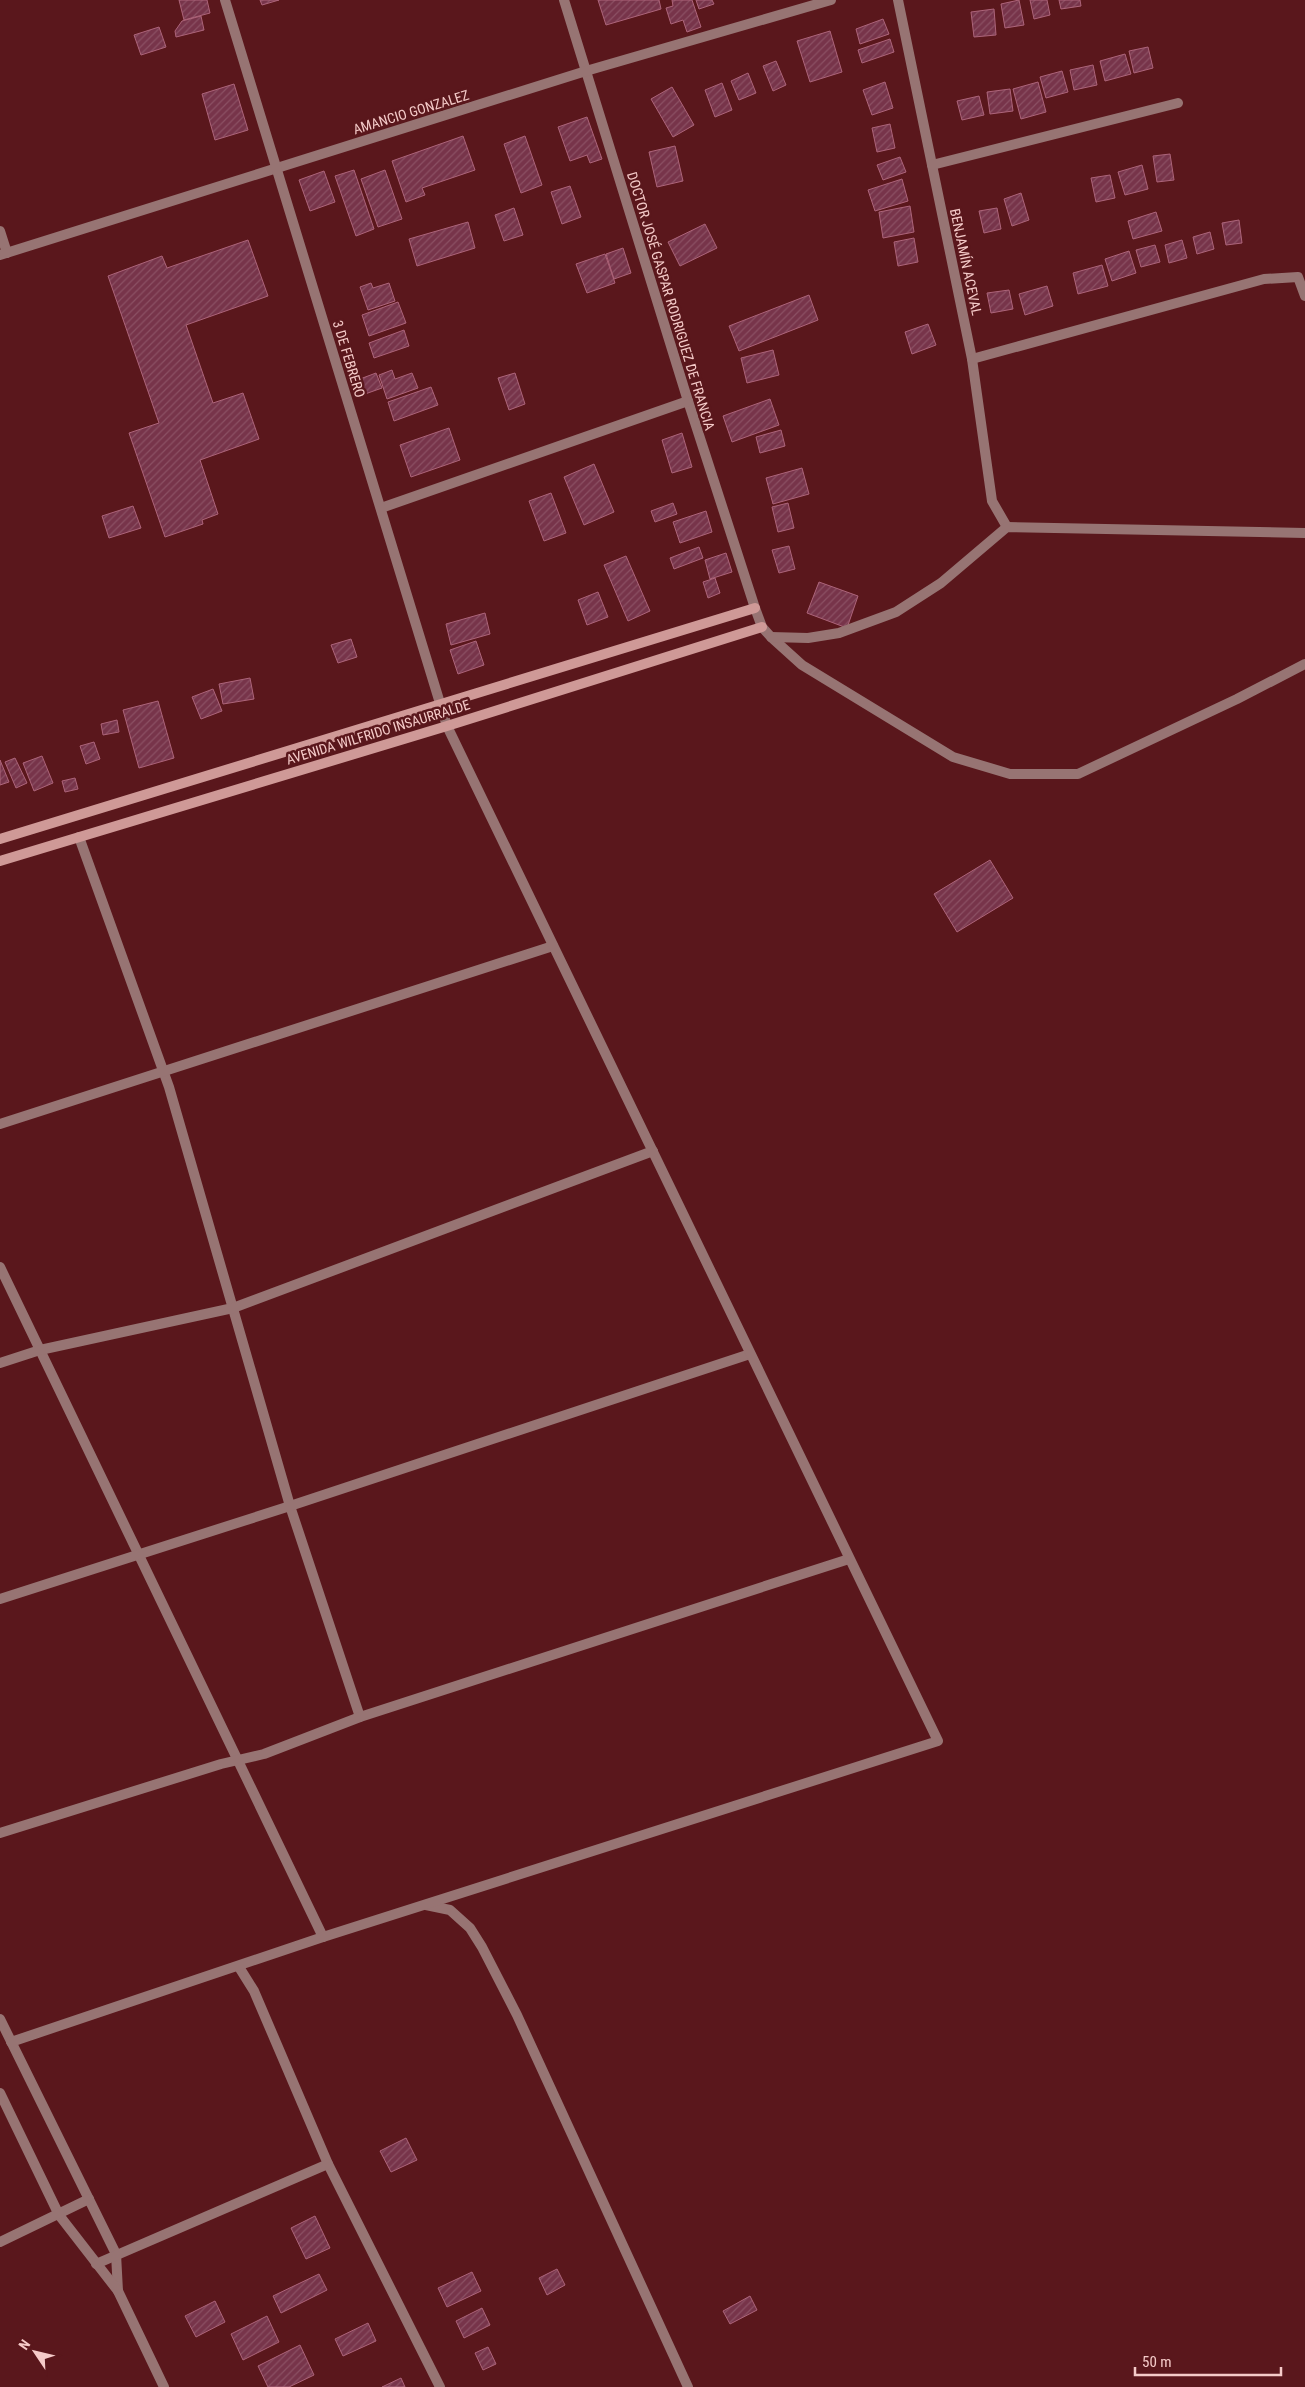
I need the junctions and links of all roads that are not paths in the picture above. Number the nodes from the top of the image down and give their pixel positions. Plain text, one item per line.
1 (225, 0) edge
2 (564, 0) edge
3 (831, 0) edge
4 (898, 0) edge
5 (586, 71) junction
6 (1178, 103) dead end
7 (932, 165) junction
8 (276, 168) junction
9 (0, 231) edge
10 (3, 254) edge
11 (1305, 296) edge
12 (972, 359) junction
13 (688, 401) junction
14 (381, 508) junction
15 (1006, 527) junction
16 (1305, 533) edge
17 (755, 608) junction
18 (762, 627) junction
19 (771, 637) junction
20 (1305, 664) edge
21 (440, 703) junction
22 (447, 726) junction
23 (79, 837) junction
24 (0, 839) edge
25 (0, 861) edge
26 (553, 946) junction
27 (164, 1071) junction
28 (0, 1124) edge
29 (652, 1152) junction
30 (0, 1267) edge
31 (233, 1308) junction
32 (40, 1350) junction
33 (750, 1354) junction
34 (0, 1363) edge
35 (290, 1506) junction
36 (138, 1554) junction
37 (849, 1559) junction
38 (0, 1599) edge
39 (360, 1717) junction
40 (238, 1760) junction
41 (0, 1833) edge
42 (425, 1905) junction
43 (323, 1937) junction
44 (239, 1967) junction
45 (0, 2019) edge
46 (11, 2042) junction
47 (0, 2093) edge
48 (328, 2164) junction
49 (88, 2199) junction
50 (59, 2215) junction
51 (0, 2242) edge
52 (116, 2254) junction
53 (96, 2264) junction
54 (118, 2291) junction
55 (164, 2387) edge
56 (440, 2387) edge
57 (688, 2387) edge

1 - 8 street, 3 DE FEBRERO
2 - 5 street, DOCTOR JOSÉ GASPAR RODRIGUEZ DE FRANCIA
3 - 5 street, AMANCIO GONZALEZ
4 - 7 street, BENJAMÍN ACEVAL
5 - 8 street, AMANCIO GONZALEZ
5 - 13 street, DOCTOR JOSÉ GASPAR RODRIGUEZ DE FRANCIA
6 - 7 street
7 - 12 street, BENJAMÍN ACEVAL
8 - 10 street, AMANCIO GONZALEZ
8 - 14 street, 3 DE FEBRERO
9 - 10 street
11 - 12 street
12 - 15 street, BENJAMÍN ACEVAL
13 - 14 street
13 - 17 street, DOCTOR JOSÉ GASPAR RODRIGUEZ DE FRANCIA
14 - 21 street, 3 DE FEBRERO
15 - 16 street
15 - 19 street
17 - 18 street, DOCTOR JOSÉ GASPAR RODRIGUEZ DE FRANCIA
17 - 21 street, AVENIDA WILFRIDO INSAURRALDE
18 - 19 street
18 - 22 street, AVENIDA WILFRIDO INSAURRALDE
19 - 20 street
21 - 22 street, 3 DE FEBRERO
21 - 24 street, AVENIDA WILFRIDO INSAURRALDE
22 - 23 street, AVENIDA WILFRIDO INSAURRALDE
22 - 26 street, 3 DE FEBRERO
23 - 25 street, AVENIDA WILFRIDO INSAURRALDE
23 - 27 street
26 - 27 street
26 - 29 street, 3 DE FEBRERO
27 - 28 street
27 - 31 street
29 - 31 street
29 - 33 street, 3 DE FEBRERO
30 - 32 street
31 - 32 street
31 - 35 street
32 - 34 street
32 - 36 street
33 - 35 street
33 - 37 street, 3 DE FEBRERO
35 - 36 street
35 - 39 street
36 - 38 street
36 - 40 street
37 - 39 street
37 - 42 street, 3 DE FEBRERO
39 - 40 street
40 - 41 street
40 - 43 street
42 - 43 street
42 - 57 street
43 - 44 street
44 - 46 street
44 - 48 street
45 - 46 street
46 - 49 street
47 - 50 street
48 - 52 street
48 - 56 street
49 - 50 street
49 - 52 street
50 - 51 street
50 - 53 street
52 - 53 street
52 - 54 street
53 - 54 street
54 - 55 street

